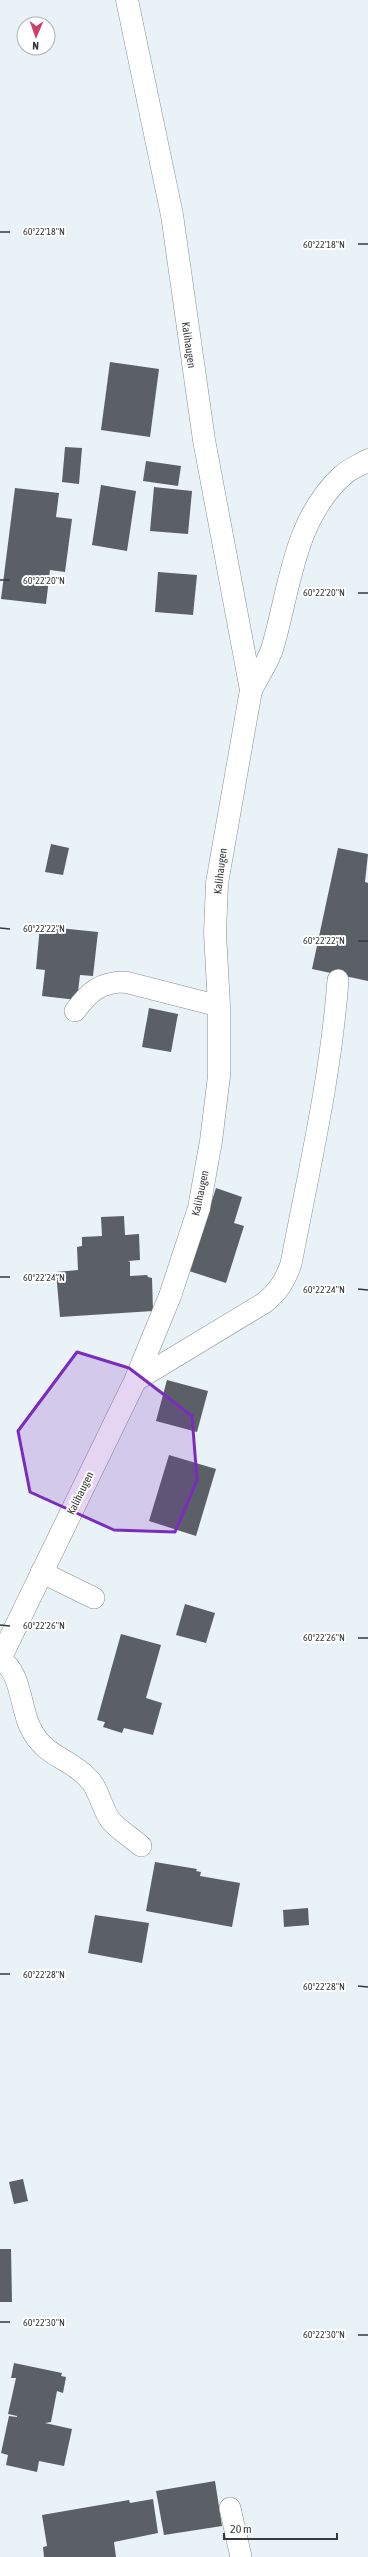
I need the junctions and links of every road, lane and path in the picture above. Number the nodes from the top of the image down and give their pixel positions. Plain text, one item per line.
1 (127, 0) edge
2 (368, 460) edge
3 (251, 690) junction
4 (338, 980) dead end
5 (219, 1006) junction
6 (75, 1011) dead end
7 (135, 1381) junction
8 (41, 1572) junction
9 (94, 1598) dead end
10 (0, 1659) edge
11 (141, 1846) dead end
12 (230, 2508) dead end
13 (242, 2557) edge

1 - 3 street, Kalihaugen
2 - 3 street, Kalihaugen
3 - 5 street, Kalihaugen
4 - 7 lane
5 - 6 lane
5 - 7 street, Kalihaugen
7 - 8 street, Kalihaugen
8 - 9 lane
8 - 10 street, Kalihaugen
10 - 11 lane
12 - 13 lane

